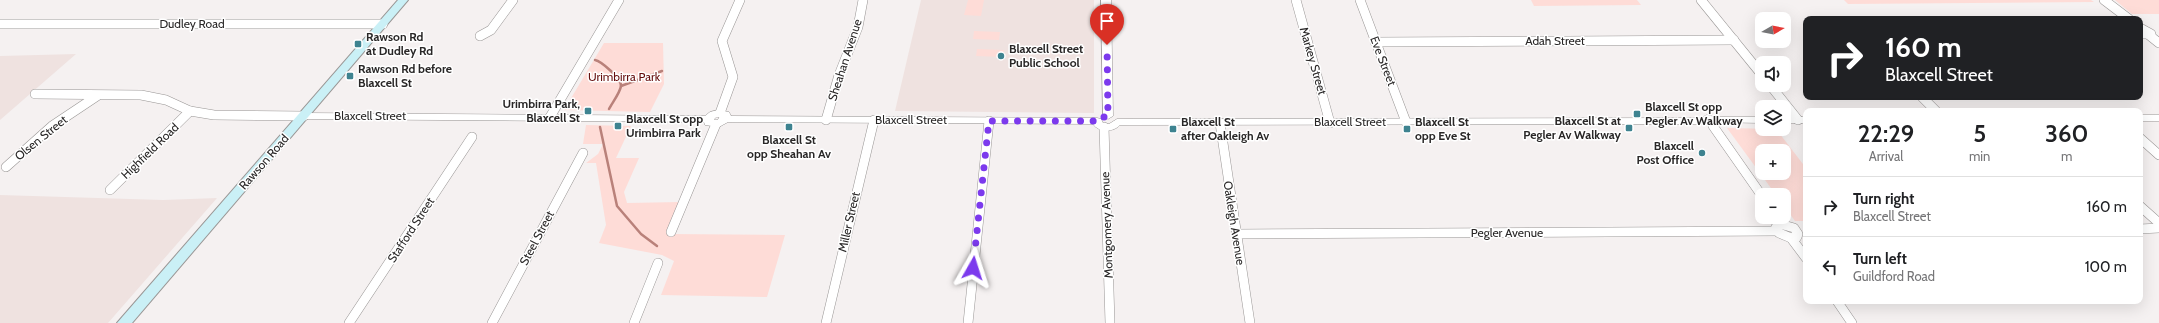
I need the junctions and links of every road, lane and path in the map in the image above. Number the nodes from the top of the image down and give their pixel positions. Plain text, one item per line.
1 (403, 0) edge
2 (513, 0) edge
3 (619, 0) edge
4 (740, 0) edge
5 (863, 0) edge
6 (1106, 0) edge
7 (1296, 0) edge
8 (1360, 0) edge
9 (1702, 0) edge
10 (2104, 0) edge
11 (2124, 16) edge
12 (0, 24) edge
13 (383, 24) junction
14 (2143, 29) edge
15 (2143, 34) edge
16 (2149, 35) junction
17 (480, 36) dead end
18 (1734, 40) junction
19 (1375, 42) junction
20 (2159, 42) edge
21 (1755, 66) edge
22 (1776, 92) edge
23 (34, 94) dead end
24 (97, 96) junction
25 (1925, 100) edge
26 (1933, 108) edge
27 (190, 112) junction
28 (304, 116) junction
29 (723, 116) junction
30 (550, 117) junction
31 (2143, 118) edge
32 (2159, 118) edge
33 (1113, 119) junction
34 (826, 120) junction
35 (874, 120) junction
36 (1755, 120) edge
37 (1791, 120) edge
38 (1802, 120) edge
39 (712, 121) junction
40 (989, 121) junction
41 (1330, 122) junction
42 (1406, 122) junction
43 (1220, 123) junction
44 (1714, 123) junction
45 (1100, 124) junction
46 (472, 137) dead end
47 (2143, 141) edge
48 (583, 153) dead end
49 (2159, 155) edge
50 (6, 167) dead end
51 (1757, 188) edge
52 (110, 190) dead end
53 (2143, 209) edge
54 (1779, 224) edge
55 (2159, 224) edge
56 (2143, 228) edge
57 (2159, 228) edge
58 (671, 232) dead end
59 (1798, 233) edge
60 (1236, 234) junction
61 (1803, 249) edge
62 (658, 263) dead end
63 (1839, 304) edge
64 (124, 323) edge
65 (349, 323) edge
66 (492, 323) edge
67 (634, 323) edge
68 (826, 323) edge
69 (968, 323) edge
70 (1110, 323) edge
71 (1250, 323) edge
72 (1852, 323) edge

1 - 13 main road, Rawson Road
2 - 17 street
3 - 30 street
4 - 29 street
5 - 34 street, Sheahan Avenue
6 - 33 street
7 - 41 street, Markey Street
8 - 19 street, Eve Street
9 - 18 street
10 - 11 street
12 - 13 street, Dudley Road
13 - 28 main road, Rawson Road
14 - 16 street
15 - 16 street
16 - 20 street
18 - 19 street, Adah Street
18 - 21 street
19 - 42 street, Eve Street
22 - 38 street
23 - 24 street, Blaxcell Street
24 - 27 street, Blaxcell Street
24 - 50 street, Olsen Street
25 - 26 street
27 - 28 street, Blaxcell Street
27 - 52 street, Highfield Road
28 - 30 street, Blaxcell Street
28 - 64 main road, Rawson Road
29 - 34 street, Blaxcell Street
29 - 39 street
30 - 39 street, Blaxcell Street
31 - 32 street
33 - 43 street, Blaxcell Street
33 - 45 street
34 - 35 street, Blaxcell Street
35 - 40 street, Blaxcell Street
35 - 68 street, Miller Street
36 - 44 street
37 - 38 street
39 - 58 street
40 - 45 street, Blaxcell Street
40 - 69 street
41 - 42 street, Blaxcell Street
41 - 43 street, Blaxcell Street
42 - 44 street, Blaxcell Street
43 - 60 street, Oakleigh Avenue
44 - 51 street
45 - 70 street, Montgomery Avenue
46 - 65 street, Stafford Street
47 - 49 street
48 - 66 street, Steel Street
53 - 55 street
54 - 59 street
54 - 60 street, Pegler Avenue
56 - 57 street
59 - 61 street
60 - 71 street, Oakleigh Avenue
62 - 67 street
63 - 72 street

